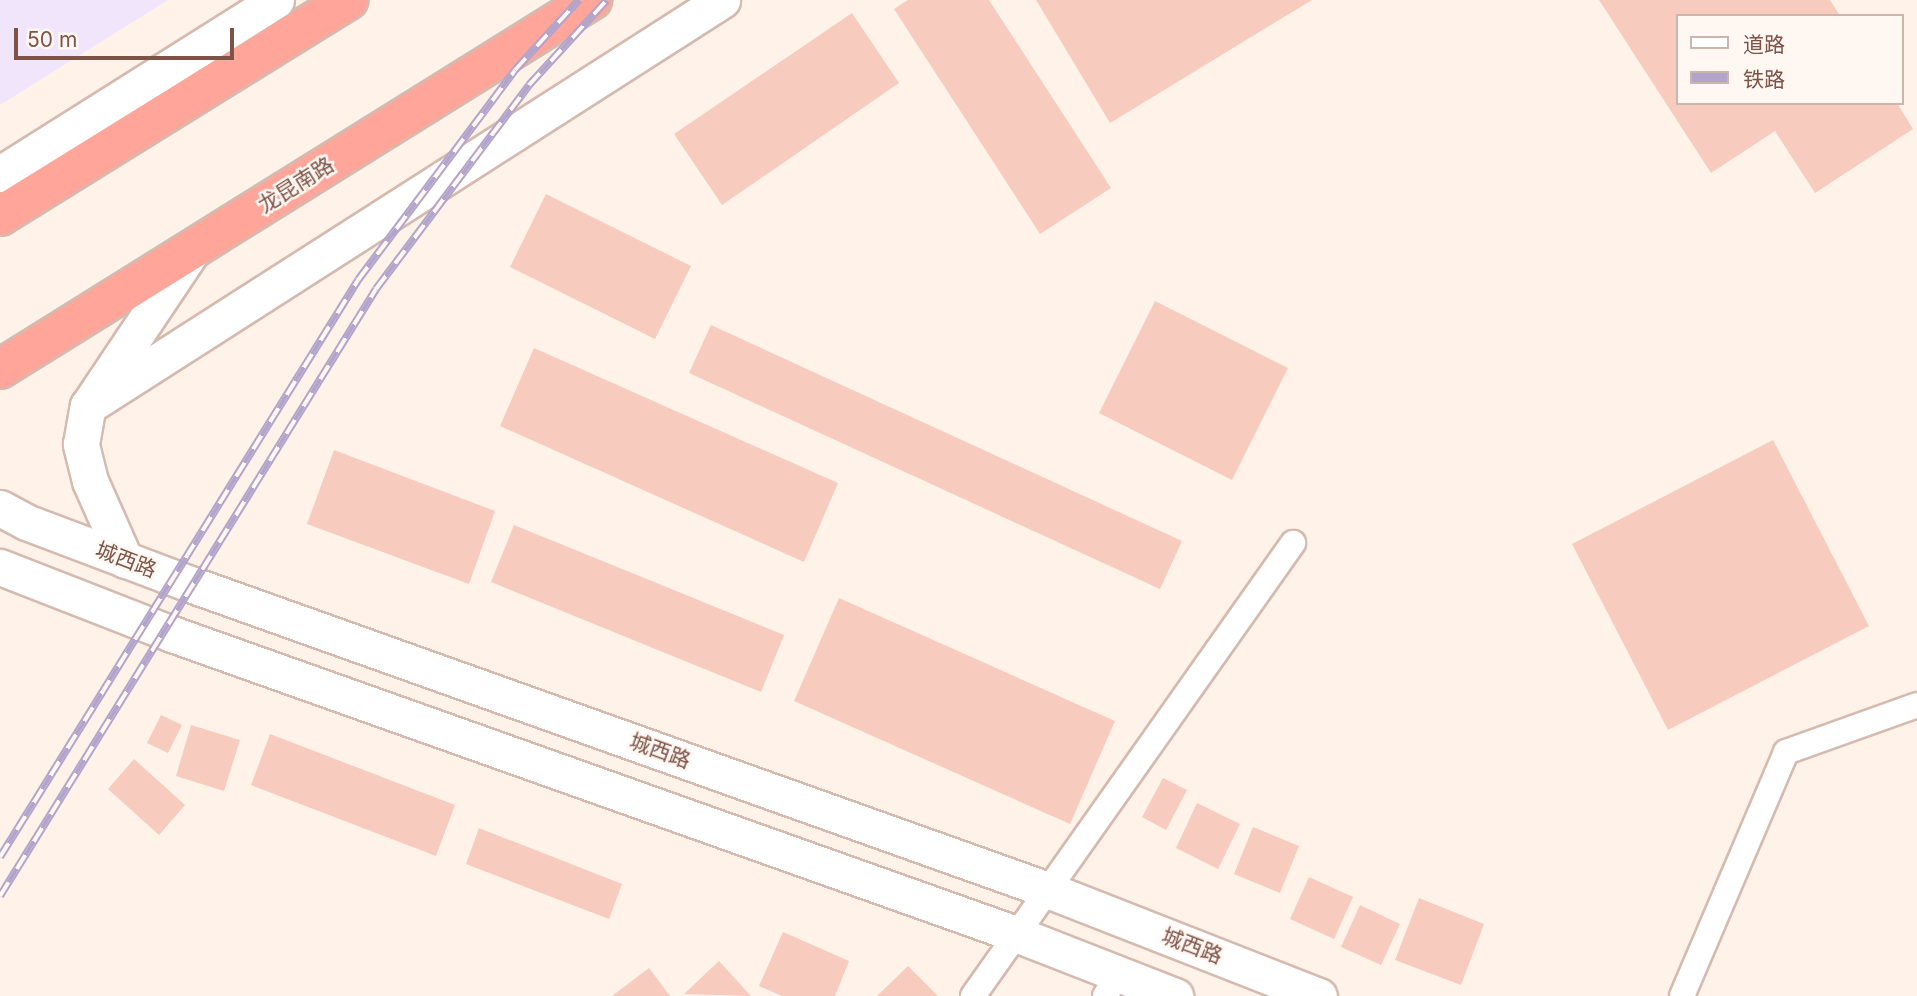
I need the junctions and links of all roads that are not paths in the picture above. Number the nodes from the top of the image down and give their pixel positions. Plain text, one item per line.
1 (276, 0) edge
2 (348, 0) edge
3 (592, 0) edge
4 (722, 0) edge
5 (0, 174) edge
6 (0, 216) edge
7 (191, 252) junction
8 (0, 369) edge
9 (88, 406) junction
10 (0, 508) edge
11 (1293, 543) dead end
12 (125, 560) junction
13 (2, 570) edge
14 (1917, 705) edge
15 (1048, 890) junction
16 (1016, 934) junction
17 (1112, 985) edge
18 (973, 996) edge
19 (1175, 996) edge
20 (1319, 996) edge
21 (1682, 996) edge

1 - 5 main road
2 - 6 highway
3 - 7 highway, 龙昆南路
4 - 9 main road
7 - 8 highway, 龙昆南路
7 - 9 main road
9 - 12 main road
10 - 12 main road, 城西路
11 - 15 street
12 - 15 main road, 城西路
13 - 16 main road
14 - 21 street
15 - 16 street
15 - 20 main road, 城西路
16 - 17 main road
16 - 18 street
17 - 19 main road

